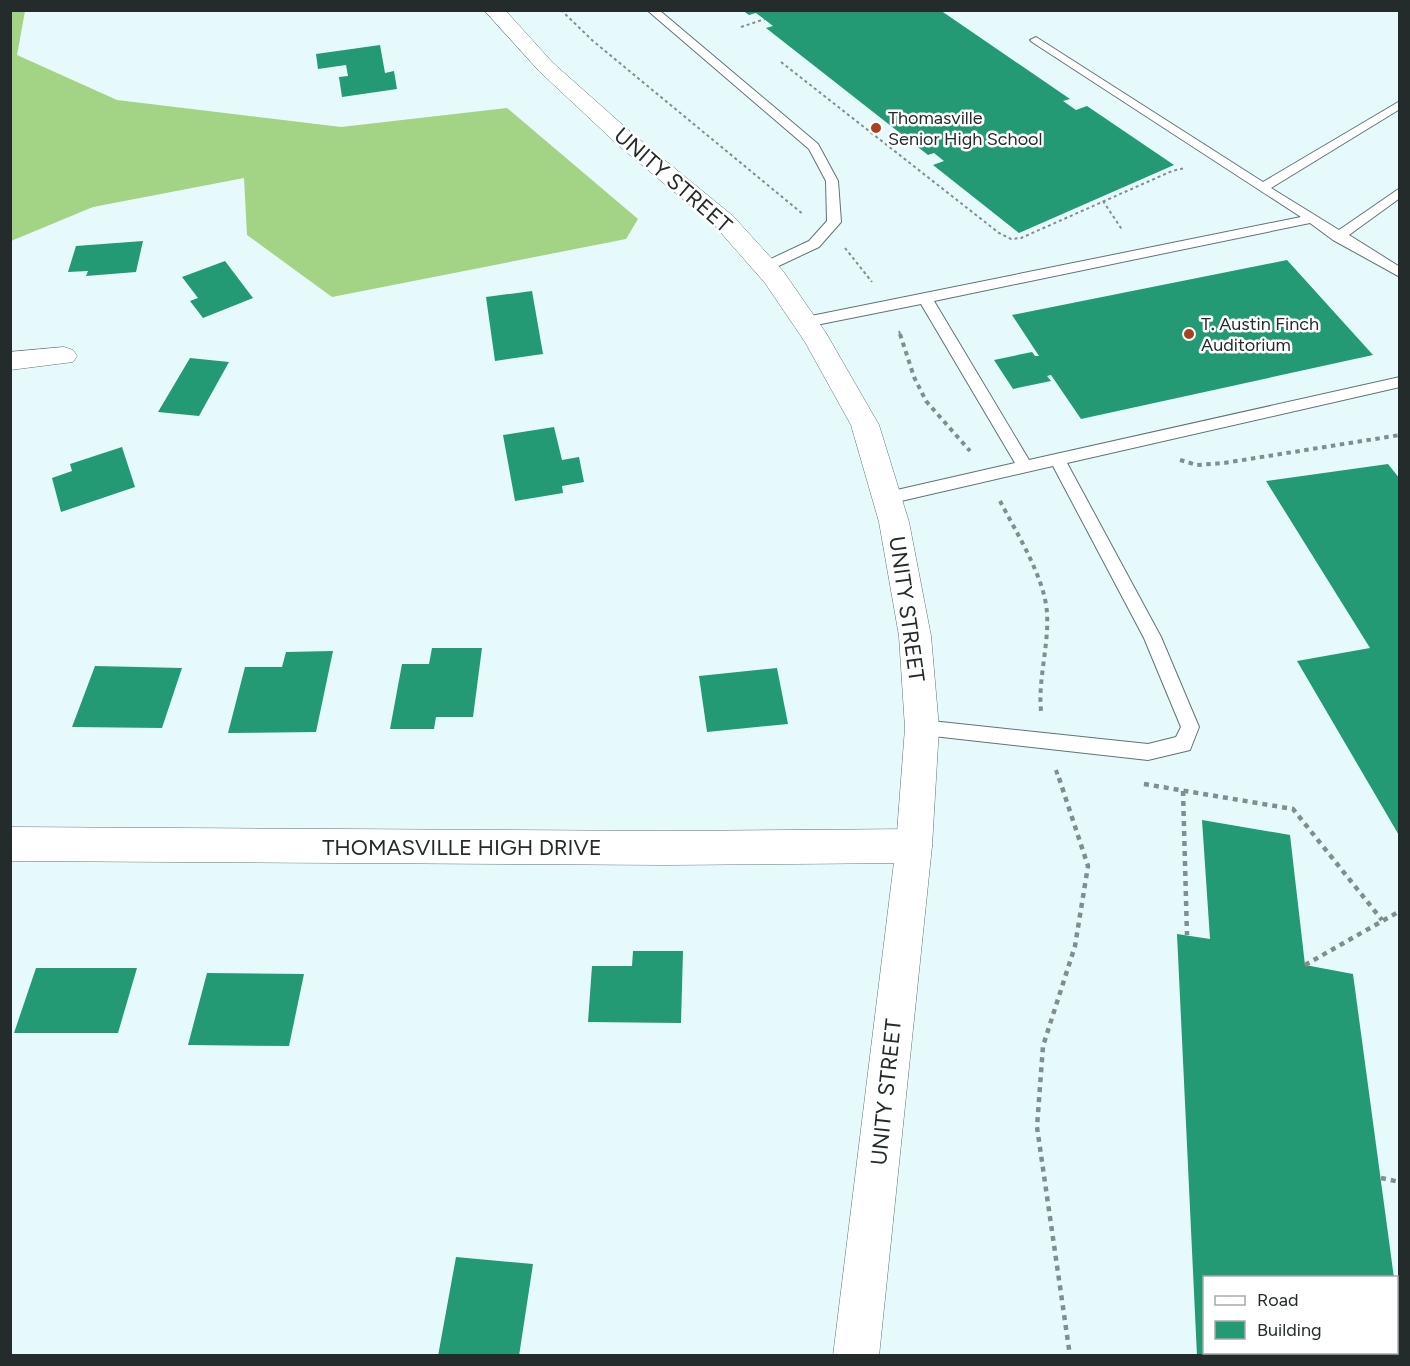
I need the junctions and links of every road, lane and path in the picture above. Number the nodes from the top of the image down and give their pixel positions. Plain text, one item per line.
1 (494, 10) edge
2 (561, 10) edge
3 (652, 10) edge
4 (765, 19) dead end
5 (741, 27) dead end
6 (1036, 40) dead end
7 (781, 62) dead end
8 (1400, 104) edge
9 (1218, 160) junction
10 (1262, 188) junction
11 (1400, 192) edge
12 (1311, 219) junction
13 (825, 231) junction
14 (1338, 237) junction
15 (765, 267) junction
16 (1400, 273) edge
17 (926, 298) junction
18 (884, 306) junction
19 (806, 322) junction
20 (64, 356) dead end
21 (10, 361) edge
22 (1400, 382) edge
23 (1400, 435) edge
24 (1143, 440) junction
25 (1057, 459) junction
26 (1025, 467) junction
27 (988, 476) junction
28 (888, 498) junction
29 (922, 728) junction
30 (1046, 741) junction
31 (1067, 770) dead end
32 (1137, 782) dead end
33 (1183, 791) junction
34 (10, 844) edge
35 (914, 846) junction
36 (1400, 911) edge
37 (1382, 920) junction
38 (1187, 935) dead end
39 (1305, 965) dead end
40 (1381, 1178) dead end
41 (1400, 1182) edge
42 (856, 1356) edge
43 (1070, 1356) edge

1 - 15 street, UNITY STREET
2 - 13 path
3 - 13 lane
4 - 5 path
6 - 9 lane
7 - 9 path
8 - 10 lane
9 - 10 lane
10 - 12 lane
11 - 14 lane
12 - 14 lane
12 - 17 lane
13 - 15 lane
13 - 18 path
14 - 16 lane
15 - 19 street, UNITY STREET
17 - 18 lane
17 - 26 lane
18 - 19 lane
18 - 27 path
19 - 28 street, UNITY STREET
20 - 21 street
22 - 24 lane
23 - 24 path
24 - 25 lane
25 - 26 lane
25 - 30 lane
26 - 27 lane
27 - 28 lane
27 - 30 path
28 - 29 street, UNITY STREET
29 - 30 lane
29 - 35 street, UNITY STREET
31 - 43 path
32 - 33 path
33 - 37 path
33 - 38 path
34 - 35 street, THOMASVILLE HIGH DRIVE
35 - 42 street, UNITY STREET
36 - 37 path
37 - 39 path
40 - 41 path

